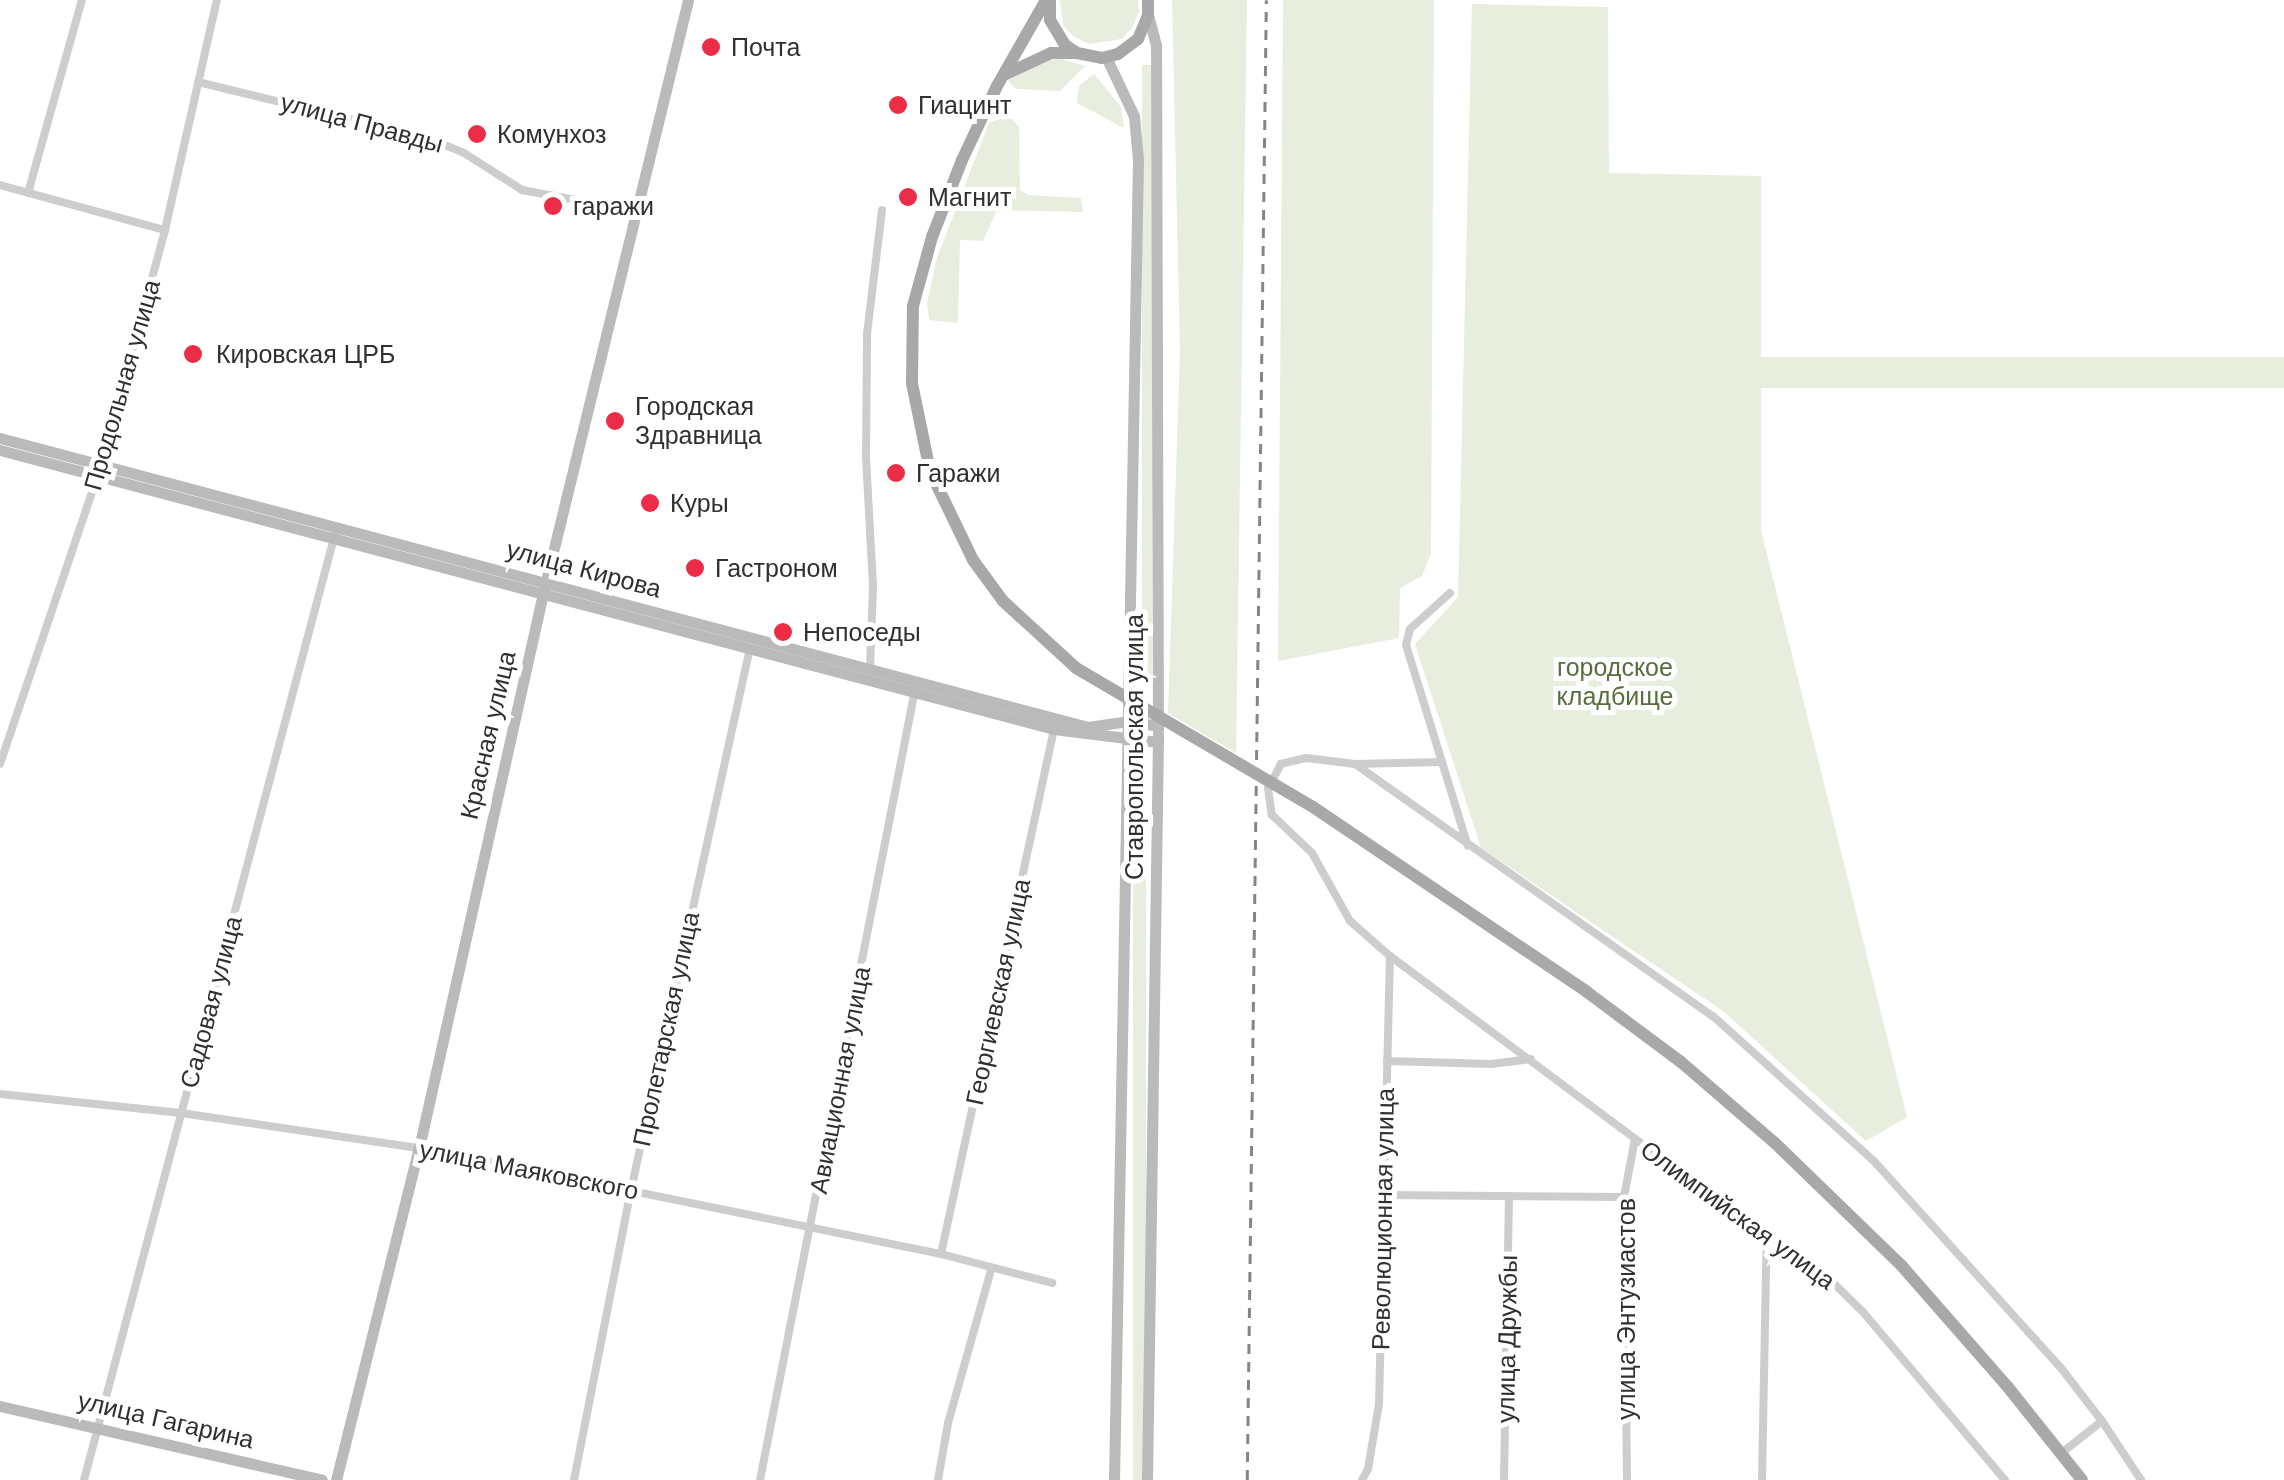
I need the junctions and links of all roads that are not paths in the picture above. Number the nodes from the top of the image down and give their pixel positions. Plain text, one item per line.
1 (82, 0) edge
2 (217, 0) edge
3 (688, 0) edge
4 (1048, 0) edge
5 (1148, 0) edge
6 (1148, 16) junction
7 (1077, 53) junction
8 (1106, 57) junction
9 (1004, 75) junction
10 (198, 82) junction
11 (0, 185) edge
12 (28, 193) junction
13 (882, 210) dead end
14 (634, 211) junction
15 (165, 230) junction
16 (0, 438) edge
17 (0, 450) edge
18 (99, 471) junction
19 (336, 532) junction
20 (544, 588) junction
21 (1450, 593) dead end
22 (750, 643) junction
23 (870, 668) junction
24 (917, 685) junction
25 (1128, 721) junction
26 (1158, 726) junction
27 (1054, 729) junction
28 (1128, 735) junction
29 (1158, 742) junction
30 (1442, 762) junction
31 (0, 764) edge
32 (1355, 764) junction
33 (1468, 846) junction
34 (1390, 956) junction
35 (1531, 1060) junction
36 (1387, 1061) junction
37 (0, 1094) edge
38 (181, 1113) junction
39 (1635, 1139) junction
40 (418, 1148) junction
41 (631, 1190) junction
42 (1382, 1195) junction
43 (1509, 1197) junction
44 (1624, 1197) junction
45 (812, 1227) junction
46 (1766, 1230) junction
47 (941, 1254) junction
48 (991, 1270) junction
49 (1052, 1284) dead end
50 (0, 1406) edge
51 (2102, 1421) junction
52 (100, 1426) junction
53 (2060, 1454) junction
54 (84, 1480) edge
55 (322, 1480) edge
56 (336, 1480) edge
57 (574, 1480) edge
58 (760, 1480) edge
59 (938, 1480) edge
60 (1114, 1480) edge
61 (1146, 1480) edge
62 (1362, 1480) edge
63 (1504, 1480) edge
64 (1627, 1480) edge
65 (1762, 1480) edge
66 (2005, 1480) edge
67 (2082, 1480) edge
68 (2140, 1480) edge

1 - 12 street
2 - 10 street, Продольная улица
3 - 14 street, Красная улица
4 - 7 main road
4 - 9 main road
5 - 6 main road
6 - 8 main road
6 - 26 street, Ставропольская улица
7 - 8 main road
7 - 9 main road
8 - 25 street, Ставропольская улица
9 - 53 main road, bridge
10 - 14 street, улица Правды
10 - 15 street, Продольная улица
11 - 12 street
12 - 15 street
13 - 23 street
14 - 20 street, Красная улица
15 - 18 street, Продольная улица
16 - 18 street, улица Кирова
17 - 18 street, улица Кирова
18 - 19 street, улица Кирова
18 - 31 street, Продольная улица
19 - 20 street, улица Кирова
19 - 38 street, Садовая улица
20 - 22 street, улица Кирова
20 - 40 street, Красная улица
21 - 30 street
22 - 23 street, улица Кирова
22 - 24 street, улица Кирова
22 - 41 street, Пролетарская улица
23 - 24 street, улица Кирова
24 - 25 street, улица Кирова
24 - 27 street, улица Кирова
24 - 45 street, Авиационная улица
25 - 26 street, улица Кирова
25 - 28 street, Ставропольская улица
26 - 29 street, Ставропольская улица
27 - 28 street, улица Кирова
27 - 47 street, Георгиевская улица
28 - 29 street, улица Кирова
28 - 60 street, Ставропольская улица
29 - 61 street, Ставропольская улица
30 - 32 street
30 - 33 street
32 - 33 street
32 - 34 street, Олимпийская улица
33 - 51 street
34 - 35 street, Олимпийская улица
34 - 36 street, Революционная улица
35 - 36 street
35 - 39 street, Олимпийская улица
36 - 42 street, Революционная улица
37 - 38 street, улица Маяковского
38 - 40 street, улица Маяковского
38 - 52 street, Садовая улица
39 - 44 street, улица Энтузиастов
39 - 46 street, Олимпийская улица
40 - 41 street, улица Маяковского
40 - 56 street, Красная улица
41 - 45 street, улица Маяковского
41 - 57 street, Пролетарская улица
42 - 43 street
42 - 62 street, Революционная улица
43 - 44 street
43 - 63 street, улица Дружбы
44 - 64 street, улица Энтузиастов
45 - 47 street, улица Маяковского
45 - 58 street, Авиационная улица
46 - 65 street
46 - 66 street, Олимпийская улица
47 - 48 street, улица Маяковского
48 - 49 street, улица Маяковского
48 - 59 street
50 - 52 street, улица Гагарина
51 - 53 street
51 - 68 street
52 - 54 street, Садовая улица
52 - 55 street, улица Гагарина
53 - 67 main road

